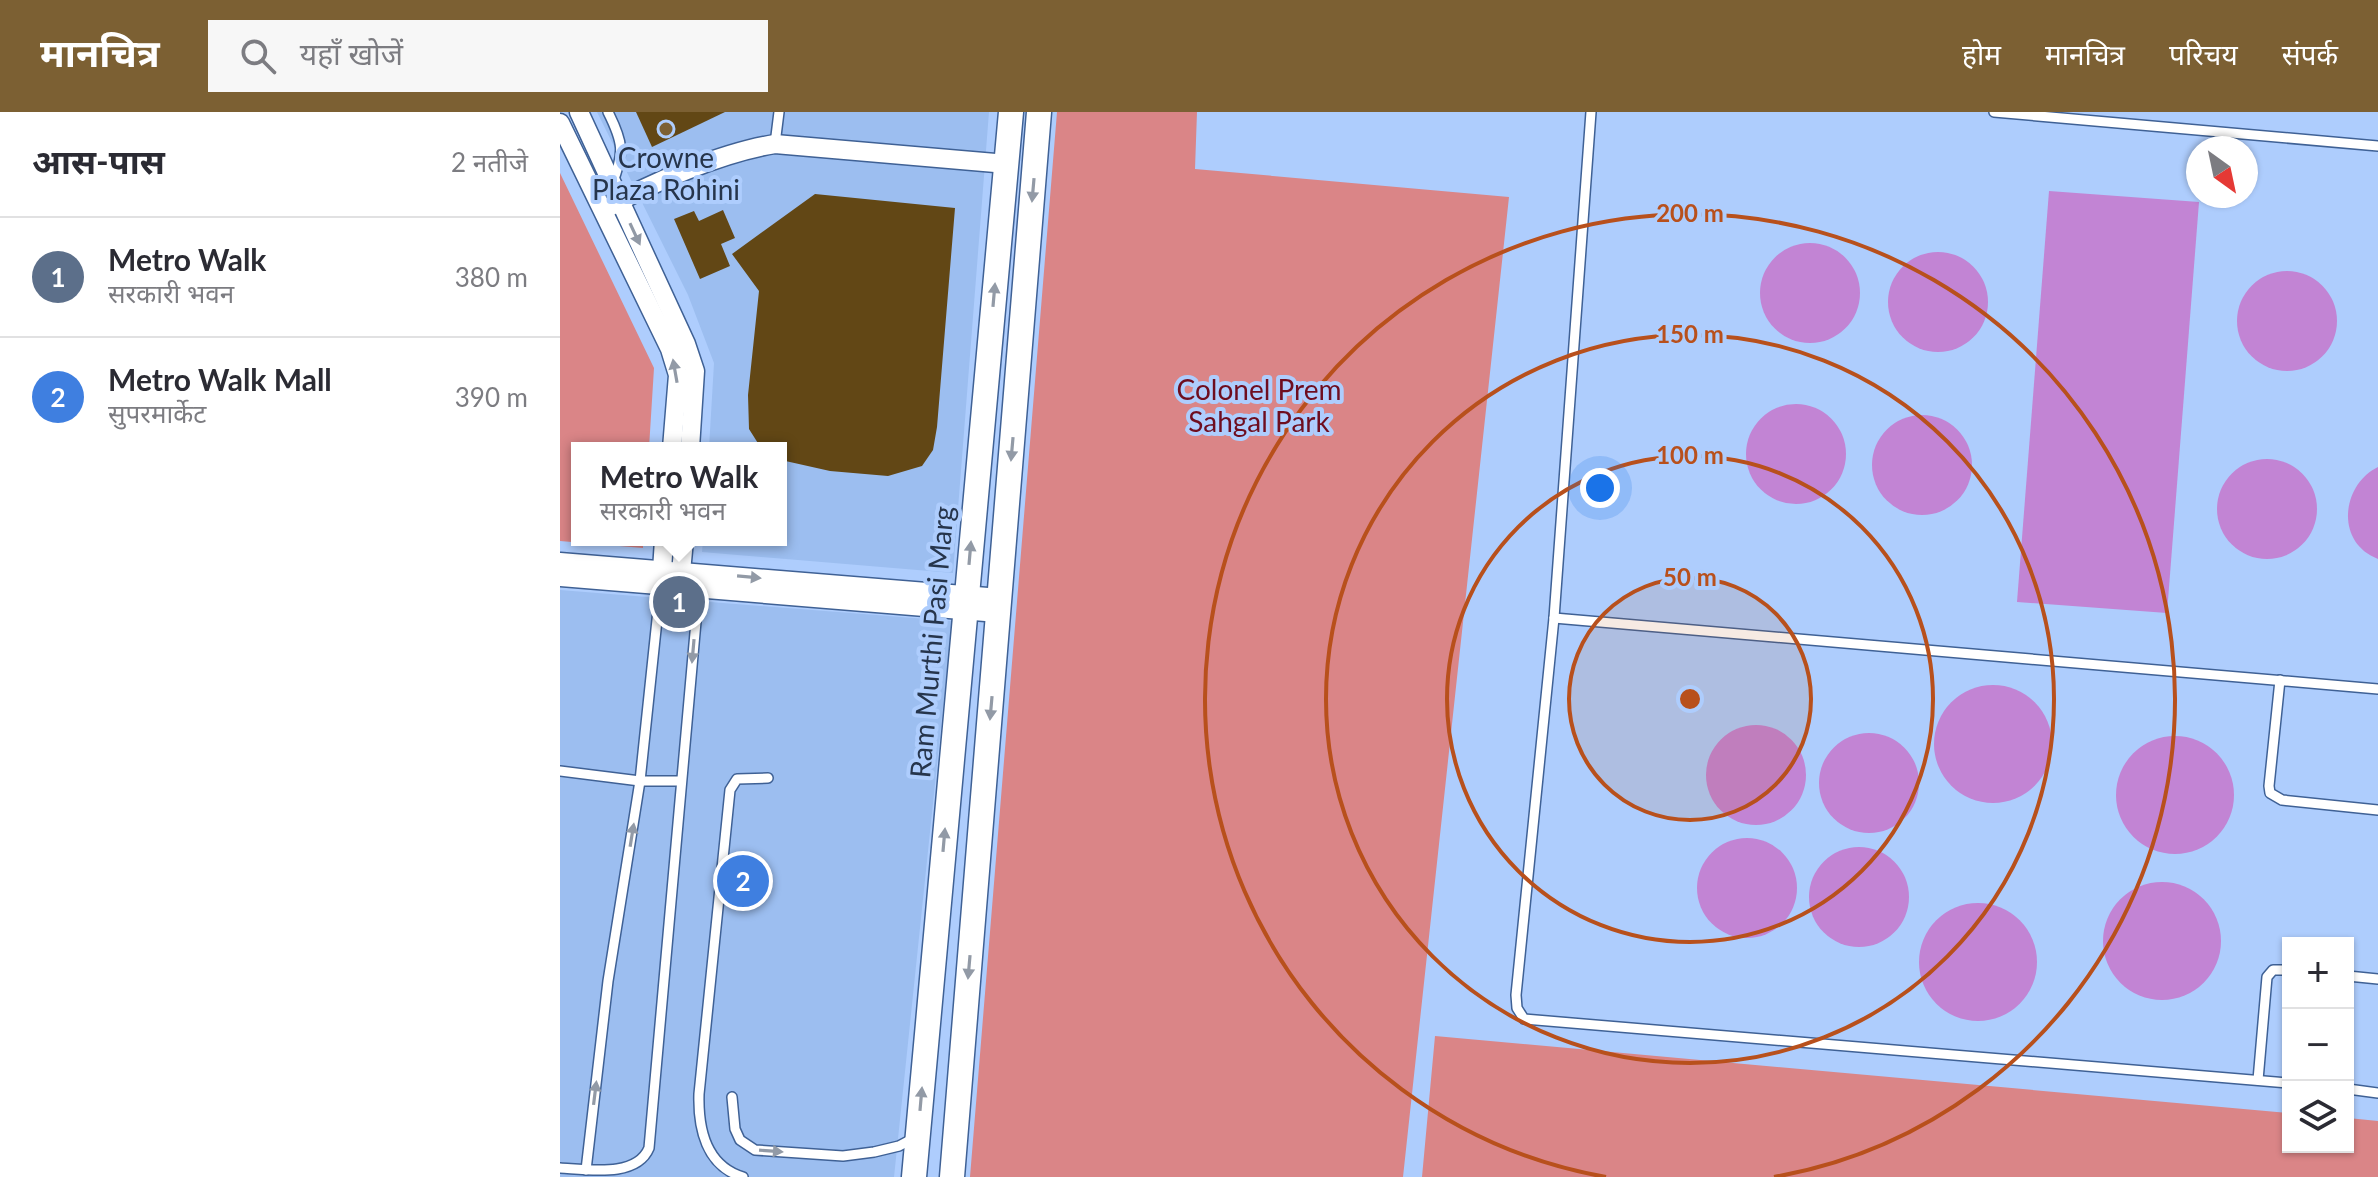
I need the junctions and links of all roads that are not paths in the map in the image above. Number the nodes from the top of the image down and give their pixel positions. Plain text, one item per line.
1 (579, 112) edge
2 (608, 112) edge
3 (779, 112) edge
4 (1011, 112) edge
5 (1039, 112) edge
6 (1591, 112) edge
7 (1994, 112) edge
8 (560, 123) edge
9 (775, 144) junction
10 (2378, 146) edge
11 (1007, 164) junction
12 (612, 198) junction
13 (672, 442) edge
14 (690, 442) edge
15 (664, 546) edge
16 (683, 546) edge
17 (560, 562) edge
18 (681, 572) junction
19 (560, 577) edge
20 (661, 577) junction
21 (700, 581) junction
22 (965, 602) junction
23 (999, 605) junction
24 (1554, 618) junction
25 (2280, 680) junction
26 (2378, 689) edge
27 (560, 771) edge
28 (768, 778) dead end
29 (640, 781) junction
30 (681, 781) junction
31 (2378, 810) edge
32 (2282, 970) edge
33 (2354, 977) edge
34 (2378, 979) edge
35 (2258, 1080) junction
36 (2282, 1082) edge
37 (2354, 1090) edge
38 (2378, 1093) edge
39 (732, 1097) dead end
40 (918, 1136) junction
41 (560, 1168) edge
42 (586, 1170) junction
43 (743, 1177) edge
44 (914, 1177) edge
45 (952, 1177) edge

1 - 12 street
2 - 12 lane
3 - 9 lane
4 - 11 street, Ram Murthi Pasi Marg
5 -> 23 street
6 - 24 lane
7 - 10 lane
8 - 12 street
9 - 11 street
9 - 12 street
22 -> 11 street, Ram Murthi Pasi Marg
13 -> 12 street
12 -> 14 street
15 - 20 street
16 - 18 street
17 - 20 street
18 - 20 street
18 - 21 street
19 - 20 street
20 - 21 street
20 - 29 lane
21 - 22 street
21 -> 30 lane
22 - 23 street
40 -> 22 street, Ram Murthi Pasi Marg
23 -> 45 street
24 - 25 lane
24 - 35 lane
25 - 26 lane
25 - 31 lane
27 - 29 lane
28 - 43 lane
29 - 30 lane
42 -> 29 lane
30 - 42 lane
32 - 35 lane
33 - 34 lane
35 - 36 lane
37 - 38 lane
39 -> 40 lane
40 - 44 street, Ram Murthi Pasi Marg
41 - 42 lane

